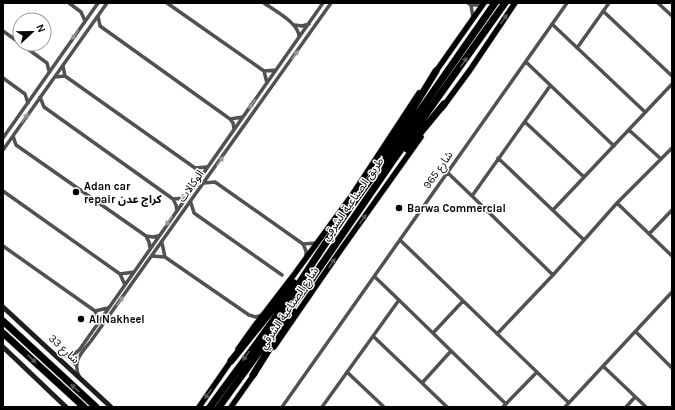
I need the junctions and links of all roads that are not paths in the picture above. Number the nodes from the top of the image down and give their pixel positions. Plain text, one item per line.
1 (69, 3) edge
2 (98, 3) edge
3 (107, 3) edge
4 (167, 3) edge
5 (264, 3) edge
6 (323, 3) edge
7 (331, 3) edge
8 (495, 3) edge
9 (505, 3) edge
10 (515, 3) edge
11 (567, 3) edge
12 (609, 3) edge
13 (658, 3) edge
14 (469, 4) edge
15 (483, 4) edge
16 (92, 11) junction
17 (603, 11) junction
18 (81, 12) junction
19 (98, 16) junction
20 (672, 16) edge
21 (473, 19) junction
22 (85, 21) junction
23 (294, 24) junction
24 (309, 24) junction
25 (552, 24) junction
26 (100, 26) junction
27 (89, 28) junction
28 (3, 31) edge
29 (299, 37) junction
30 (12, 38) edge
31 (577, 48) junction
32 (31, 52) edge
33 (57, 62) junction
34 (526, 62) junction
35 (47, 63) junction
36 (62, 66) junction
37 (276, 70) junction
38 (264, 71) junction
39 (436, 71) junction
40 (50, 72) junction
41 (65, 76) junction
42 (672, 76) edge
43 (55, 77) junction
44 (3, 78) edge
45 (267, 83) junction
46 (672, 84) edge
47 (550, 86) junction
48 (438, 92) junction
49 (25, 94) junction
50 (34, 94) junction
51 (40, 97) junction
52 (28, 102) junction
53 (444, 104) junction
54 (44, 107) junction
55 (33, 108) junction
56 (645, 112) junction
57 (243, 118) junction
58 (230, 119) junction
59 (525, 122) junction
60 (234, 129) junction
61 (628, 130) junction
62 (5, 132) edge
63 (13, 136) junction
64 (3, 138) edge
65 (16, 145) junction
66 (614, 146) junction
67 (4, 148) edge
68 (672, 148) edge
69 (498, 158) junction
70 (660, 159) junction
71 (208, 166) junction
72 (195, 168) junction
73 (213, 171) junction
74 (375, 173) junction
75 (448, 173) junction
76 (584, 177) junction
77 (382, 178) junction
78 (199, 180) junction
79 (215, 182) junction
80 (204, 184) junction
81 (3, 191) edge
82 (472, 196) junction
83 (186, 198) junction
84 (173, 199) junction
85 (191, 202) junction
86 (617, 203) junction
87 (553, 210) junction
88 (672, 210) edge
89 (177, 211) junction
90 (194, 213) junction
91 (182, 214) junction
92 (649, 234) junction
93 (146, 236) junction
94 (159, 236) junction
95 (400, 240) junction
96 (584, 240) junction
97 (162, 243) junction
98 (317, 243) junction
99 (303, 244) junction
100 (3, 246) edge
101 (150, 248) junction
102 (340, 251) joint
103 (152, 256) junction
104 (672, 256) edge
105 (165, 257) junction
106 (306, 260) junction
107 (309, 267) junction
108 (134, 272) junction
109 (120, 274) junction
110 (282, 275) dead end
111 (553, 275) junction
112 (374, 277) junction
113 (309, 283) junction
114 (125, 285) junction
115 (672, 292) edge
116 (399, 300) junction
117 (463, 301) junction
118 (3, 307) edge
119 (108, 308) junction
120 (95, 310) junction
121 (263, 314) junction
122 (249, 315) junction
123 (3, 321) edge
124 (99, 322) junction
125 (252, 328) junction
126 (434, 332) junction
127 (636, 332) junction
128 (3, 333) edge
129 (497, 334) junction
130 (373, 336) junction
131 (3, 347) edge
132 (451, 351) junction
133 (52, 354) junction
134 (72, 356) junction
135 (231, 361) junction
136 (76, 365) junction
137 (603, 366) junction
138 (672, 368) edge
139 (347, 372) junction
140 (537, 372) junction
141 (253, 375) junction
142 (82, 381) junction
143 (422, 383) junction
144 (636, 397) junction
145 (442, 403) junction
146 (569, 403) junction
147 (505, 405) edge
148 (66, 407) edge
149 (84, 407) edge
150 (96, 407) edge
151 (111, 407) edge
152 (199, 407) edge
153 (210, 407) edge
154 (219, 407) edge
155 (231, 407) edge
156 (282, 407) edge
157 (322, 407) edge
158 (384, 407) edge
159 (439, 407) edge
160 (447, 407) edge
161 (565, 407) edge
162 (626, 407) edge
163 (646, 407) edge

1 - 18 street
2 - 16 street
3 - 19 street
4 - 38 street
5 - 23 street
6 - 24 street, الوكالات
73 -> 7 street, الوكالات
8 - 48 highway, طريق الصناعية الشرقي
48 -> 9 highway, طريق الصناعية الشرقي
53 -> 10 main road, طريق الصناعية الشرقي
11 - 25 street, شارع 965
12 - 17 street
13 - 20 street
14 - 15 street
14 - 21 street
15 - 21 main road, طريق الصناعية الشرقي
16 - 18 street
16 - 22 street
17 - 31 street
17 - 42 street
18 - 22 street
19 - 26 street
19 - 27 street
21 - 39 main road, طريق الصناعية الشرقي
22 -> 33 street
23 - 24 street
23 - 29 street
24 - 29 street, الوكالات
25 - 31 street
25 - 34 street, شارع 965
26 - 27 street
26 - 58 street
27 - 36 street
28 - 30 street
29 - 37 street, الوكالات
31 - 56 street
32 - 35 street
33 - 35 street
33 - 40 street
34 - 47 street
34 - 75 street, شارع 965
35 - 40 street
36 - 41 street
36 - 43 street
37 - 38 street
37 - 45 street, الوكالات
38 - 45 street
39 - 74 highway
39 - 98 main road, طريق الصناعية الشرقي
40 - 50 street
41 - 43 street
41 - 72 street
43 - 51 street
44 - 49 street
45 -> 57 street, الوكالات
46 - 56 street
47 - 59 street
47 - 66 street
48 - 74 highway, طريق الصناعية الشرقي
48 - 77 highway, طريق الصناعية الشرقي
49 - 50 street
49 - 52 street
50 - 52 street
51 - 54 street
51 - 55 street
52 - 62 street
53 - 77 highway
102 -> 53 main road, طريق الصناعية الشرقي
54 - 55 street
54 - 84 street
63 -> 55 street
56 - 61 street
57 - 58 street
57 - 60 street, الوكالات
58 - 60 street
59 - 69 street
59 - 76 street
60 - 71 street, الوكالات
61 - 66 street
61 - 70 street
62 - 64 street
63 - 65 street
63 - 67 street
65 - 67 street
65 - 93 street
66 - 76 street
68 - 70 street
69 - 82 street
69 - 87 street
70 - 86 street
71 - 72 street
71 - 78 street, الوكالات
72 - 78 street
73 - 79 street
73 - 80 street, الوكالات
74 - 107 highway, طريق الصناعية الشرقي
75 - 82 street
75 - 95 street, شارع 965
76 - 87 street
77 - 113 highway, طريق الصناعية الشرقي
78 - 83 street, الوكالات
79 - 80 street
79 - 99 street
80 - 85 street, الوكالات
81 - 109 street
82 - 111 street
83 - 84 street
83 - 89 street, الوكالات
84 - 89 street
85 - 90 street
85 - 91 street, الوكالات
86 - 92 street
86 - 96 street
87 - 96 street
88 - 92 street
89 -> 94 street, الوكالات
90 - 91 street
90 - 110 street
91 - 97 street, الوكالات
92 - 104 street
93 - 94 street
93 - 101 street
94 - 101 street, الوكالات
95 - 112 street, شارع 965
95 - 117 street
96 - 111 street
97 - 103 street, الوكالات
97 - 105 street
98 - 99 street
98 - 106 main road, طريق الصناعية الشرقي
99 - 106 street
100 - 120 street
101 - 108 street, الوكالات
141 -> 102 main road, شارع الصناعية الشرقي
103 - 105 street
136 -> 103 street, الوكالات
105 - 122 street
106 - 121 main road, طريق الصناعية الشرقي
107 - 135 highway
107 -> 153 highway, طريق الصناعية الشرقي
108 - 109 street
108 - 114 street, الوكالات
109 - 114 street
111 - 129 street
112 - 116 street
112 - 156 street, شارع 965
113 - 141 highway
113 - 154 highway, طريق الصناعية الشرقي
114 - 119 street, الوكالات
115 - 127 street
116 - 126 street
116 - 130 street
117 - 126 street
117 - 129 street
118 - 133 street, شارع 33
119 - 120 street
119 - 124 street, الوكالات
120 - 124 street
121 - 122 street
121 - 125 main road, طريق الصناعية الشرقي
122 - 125 street
150 -> 123 highway, شارع 33
124 - 134 street, الوكالات
125 - 135 main road, طريق الصناعية الشرقي
126 - 132 street
127 - 137 street
127 - 138 street
128 -> 149 highway
129 - 140 street
130 - 139 street
130 - 143 street
131 - 148 street
132 - 143 street
132 - 147 street
133 - 134 street
133 - 142 street, شارع 33
134 - 136 street
135 -> 152 main road, طريق الصناعية الشرقي
136 - 142 street
137 - 144 street
137 - 146 street
139 - 157 street
139 - 158 street
140 - 146 street
140 - 147 street
141 - 155 main road
142 - 151 street, شارع 33
143 - 145 street
144 - 162 street
144 - 163 street
145 - 159 street
145 - 160 street
146 - 161 street

